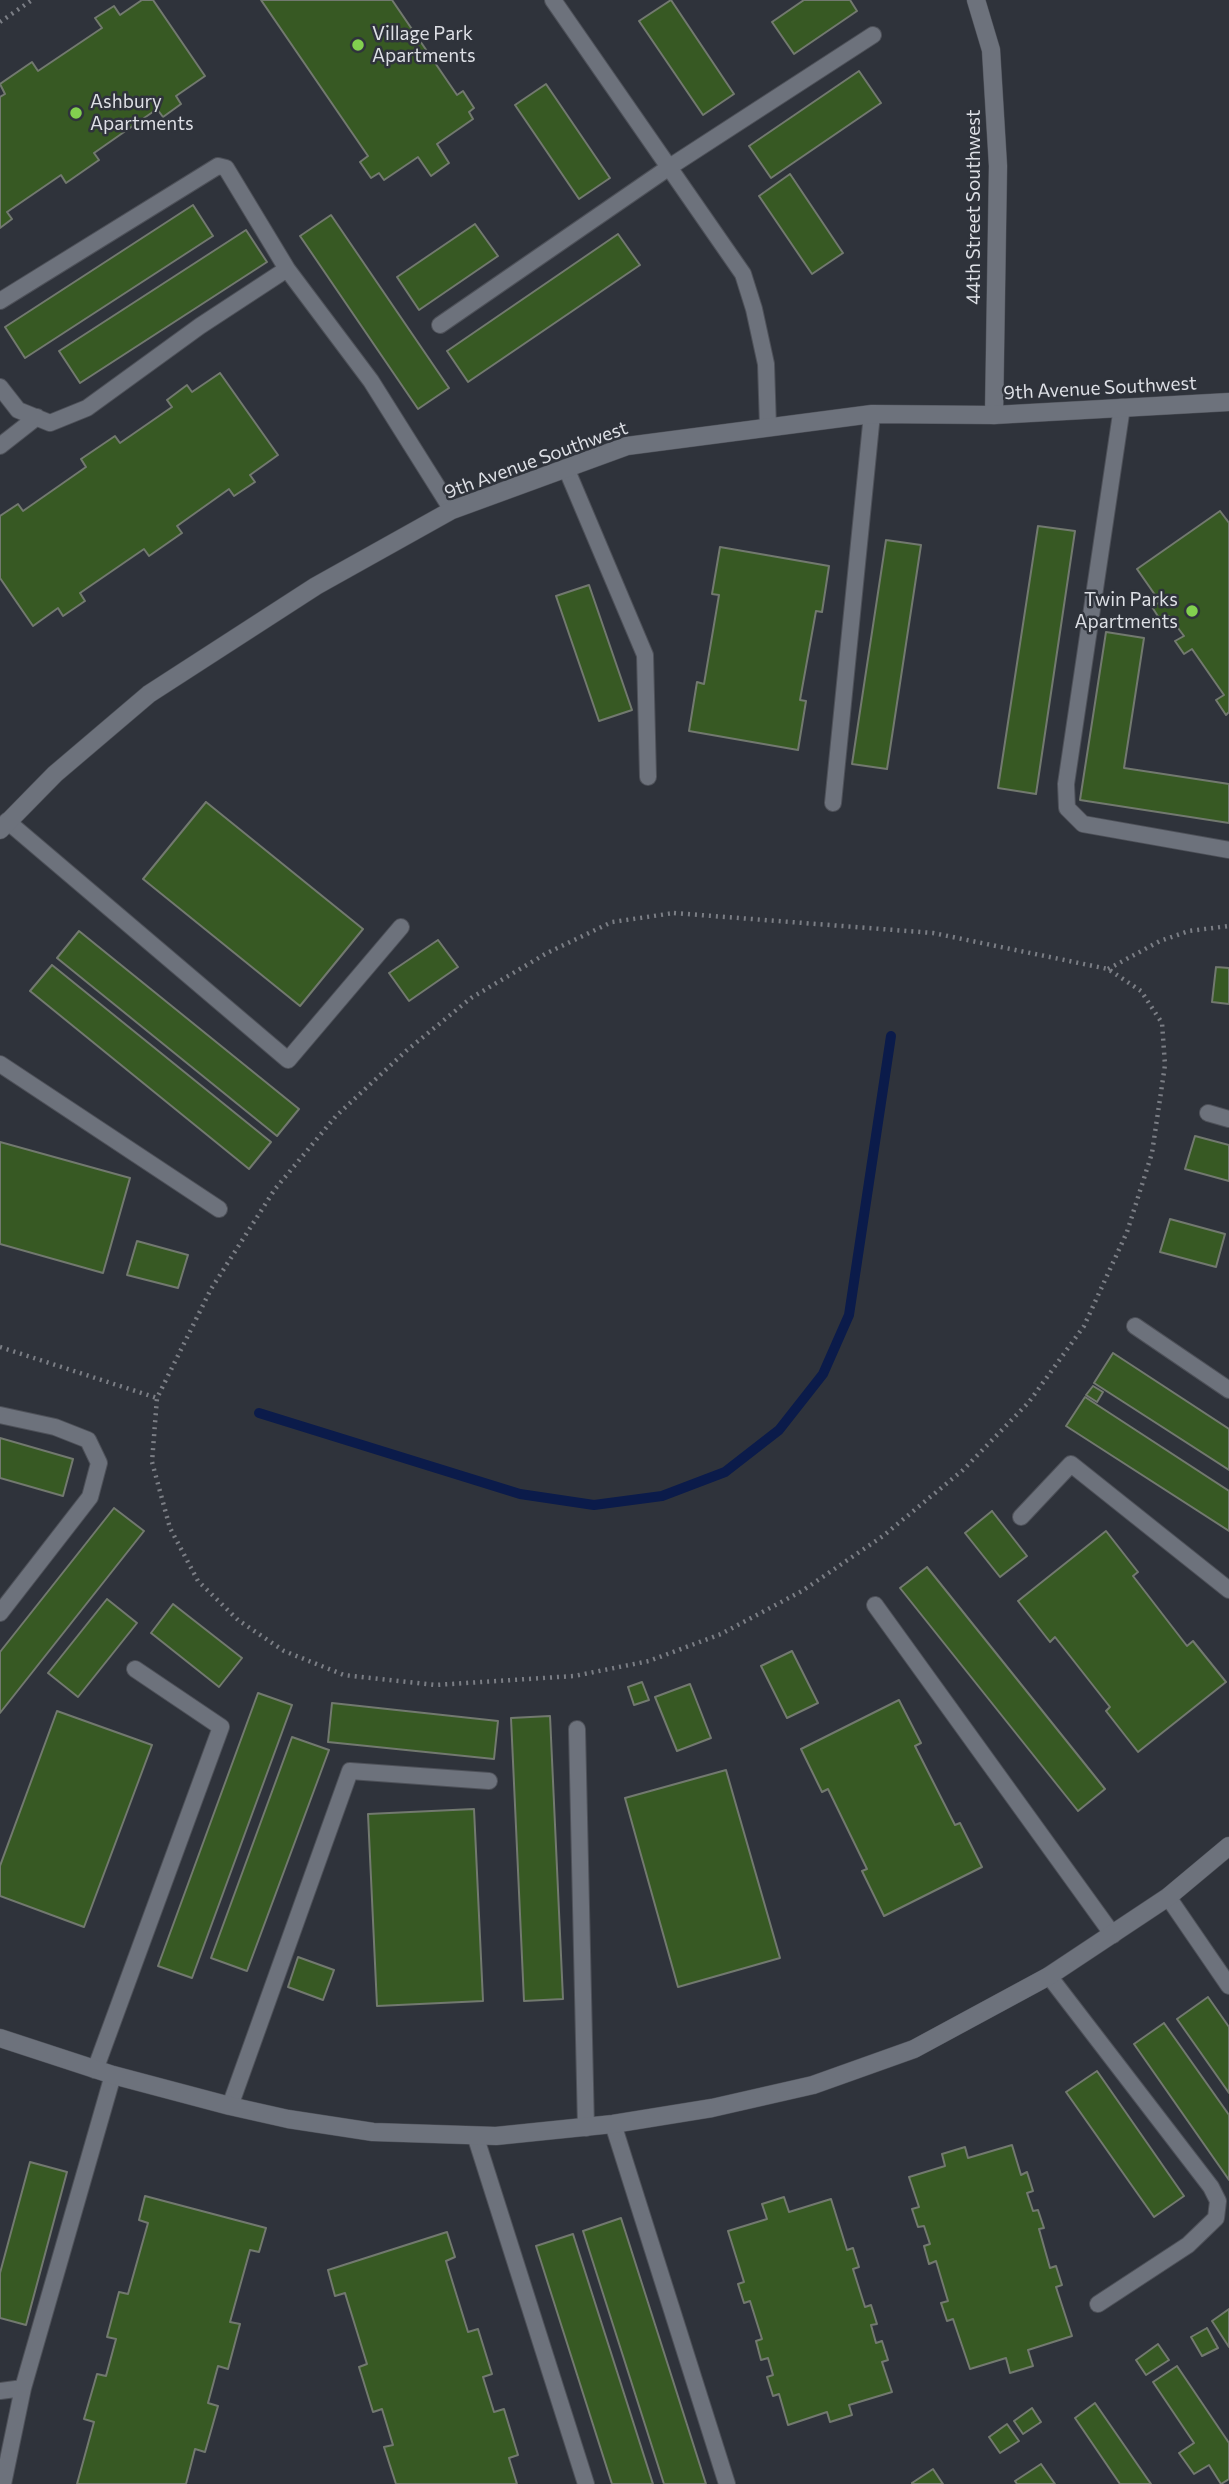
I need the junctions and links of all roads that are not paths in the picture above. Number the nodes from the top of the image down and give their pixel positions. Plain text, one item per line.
1 (553, 0) edge
2 (976, 0) edge
3 (873, 35) dead end
4 (668, 168) junction
5 (287, 269) junction
6 (0, 301) edge
7 (440, 325) dead end
8 (0, 387) edge
9 (1229, 402) edge
10 (1122, 407) junction
11 (872, 414) junction
12 (994, 415) junction
13 (37, 417) junction
14 (768, 427) junction
15 (0, 446) edge
16 (566, 468) junction
17 (452, 510) junction
18 (648, 777) dead end
19 (833, 803) dead end
20 (3, 826) edge
21 (1229, 850) edge
22 (401, 927) dead end
23 (0, 1064) edge
24 (1208, 1113) dead end
25 (1229, 1119) edge
26 (219, 1209) dead end
27 (1135, 1326) dead end
28 (1229, 1390) edge
29 (0, 1415) edge
30 (1021, 1517) dead end
31 (1229, 1590) edge
32 (875, 1605) dead end
33 (0, 1613) edge
34 (135, 1669) dead end
35 (578, 1729) dead end
36 (489, 1781) dead end
37 (1229, 1846) edge
38 (1168, 1897) junction
39 (1113, 1935) junction
40 (1049, 1976) junction
41 (1229, 1986) edge
42 (0, 2038) edge
43 (95, 2070) junction
44 (113, 2075) junction
45 (230, 2106) junction
46 (613, 2124) junction
47 (586, 2128) junction
48 (475, 2135) junction
49 (1098, 2304) dead end
50 (23, 2388) junction
51 (0, 2391) edge
52 (3, 2484) edge
53 (586, 2484) edge
54 (727, 2484) edge

1 - 4 lane
2 - 12 street, 44th Street Southwest
3 - 4 lane
4 - 7 lane
4 - 14 lane
5 - 6 lane
5 - 13 lane
5 - 17 lane
8 - 13 lane
9 - 10 street, 9th Avenue Southwest
10 - 12 street, 9th Avenue Southwest
10 - 21 lane
11 - 12 street, 9th Avenue Southwest
11 - 14 street, 9th Avenue Southwest
11 - 19 lane
13 - 15 lane
14 - 16 street, 9th Avenue Southwest
16 - 17 street, 9th Avenue Southwest
16 - 18 lane
17 - 20 street, 9th Avenue Southwest
20 - 22 lane
23 - 26 lane
24 - 25 lane
27 - 28 lane
29 - 33 lane
30 - 31 lane
32 - 39 lane
34 - 43 lane
35 - 47 lane
36 - 45 lane
37 - 38 street
38 - 39 street
38 - 41 lane
39 - 40 street
40 - 46 street
40 - 49 lane
42 - 43 street
43 - 44 street
44 - 45 street
44 - 50 lane
45 - 48 street
46 - 47 street
46 - 54 lane
47 - 48 street
48 - 53 lane
50 - 51 lane
50 - 52 lane

